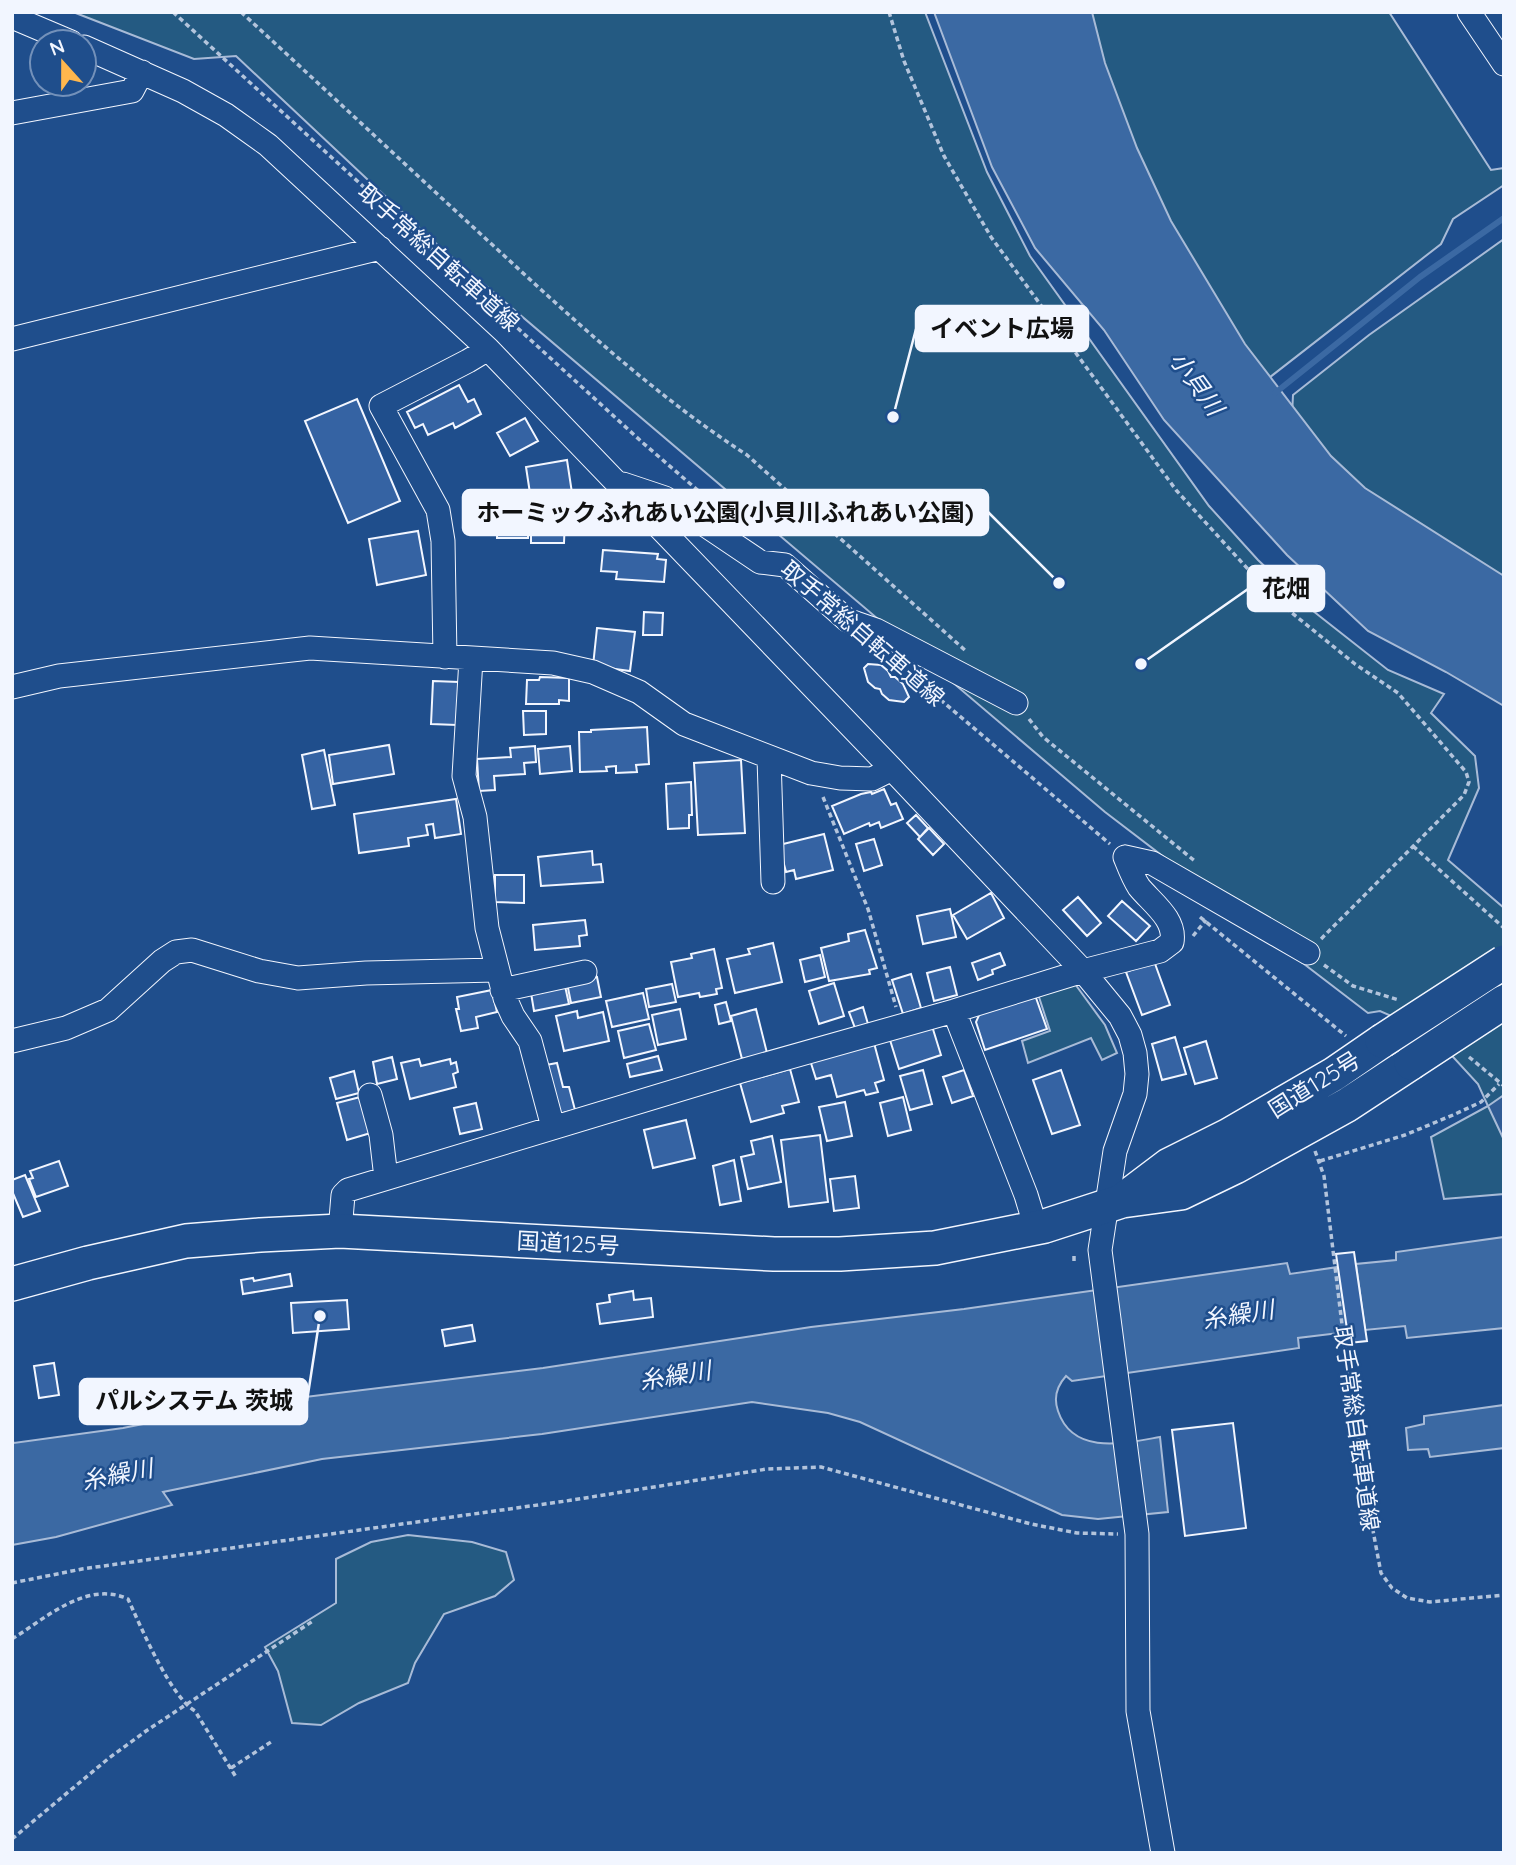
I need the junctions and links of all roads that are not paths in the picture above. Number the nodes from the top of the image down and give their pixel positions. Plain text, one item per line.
1 (1469, 12) edge
2 (12, 17) edge
3 (38, 28) edge
4 (98, 53) edge
5 (1504, 64) edge
6 (142, 72) junction
7 (12, 113) edge
8 (380, 248) junction
9 (12, 339) edge
10 (488, 349) junction
11 (617, 481) junction
12 (445, 657) junction
13 (471, 659) junction
14 (12, 687) edge
15 (1016, 703) road end
16 (769, 758) junction
17 (892, 769) junction
18 (773, 882) dead end
19 (1308, 953) road end
20 (1504, 962) edge
21 (1083, 971) junction
22 (585, 972) dead end
23 (499, 980) junction
24 (1504, 1002) edge
25 (954, 1011) junction
26 (12, 1041) edge
27 (370, 1095) dead end
28 (553, 1127) junction
29 (386, 1178) junction
30 (1113, 1204) junction
31 (1036, 1228) junction
32 (340, 1231) junction
33 (12, 1284) edge
34 (1163, 1853) edge

1 - 5 street
2 - 3 street
4 - 6 street
6 - 7 street
6 - 8 street
8 - 9 street
8 - 10 street
10 - 11 street
10 - 12 street
11 - 15 street, 取手常総自転車道線
11 - 17 street
12 - 13 street
12 - 14 street
13 - 16 street
13 - 23 street
16 - 17 street
16 - 18 street
17 - 21 street
19 - 21 street
20 - 30 highway, 国道125号, bridge
21 - 25 street
21 - 30 street
22 - 23 street
23 - 26 street
23 - 28 street
24 - 30 highway, 国道125号, bridge
25 - 28 street
25 - 31 street
27 - 29 street
28 - 29 street
29 - 32 street
30 - 31 highway, 国道125号
30 - 34 street
31 - 32 highway, 国道125号
32 - 33 highway, 国道125号

